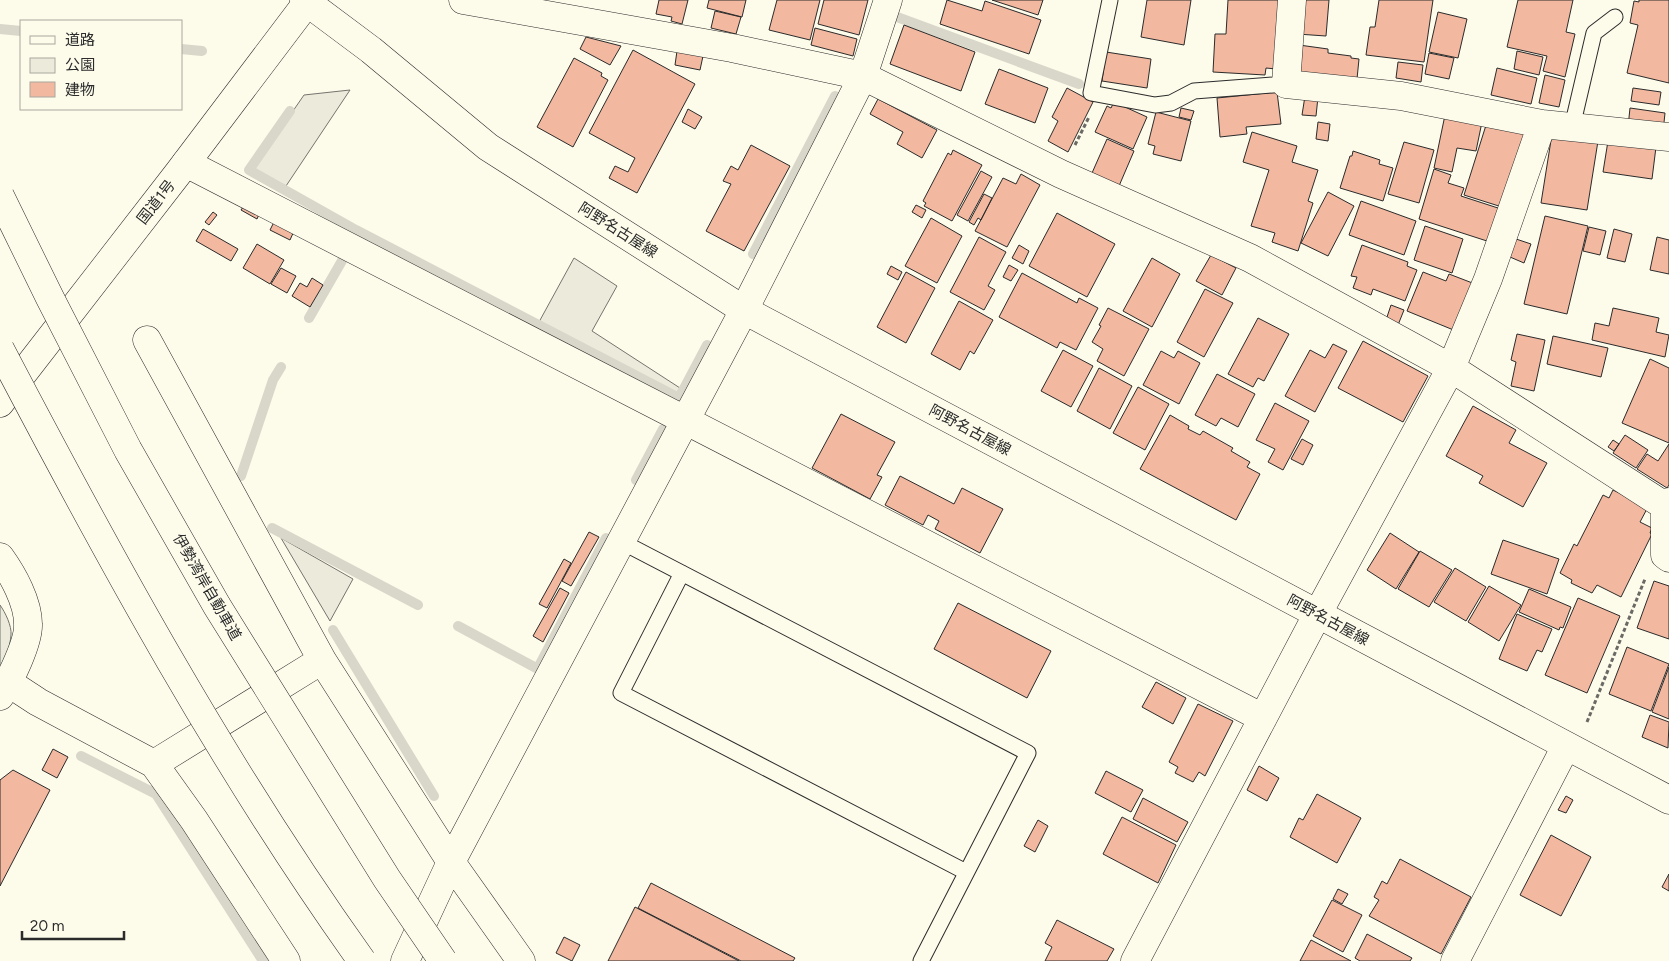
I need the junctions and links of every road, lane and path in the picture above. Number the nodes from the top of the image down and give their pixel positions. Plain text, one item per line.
1 (463, 0) edge
2 (888, 0) edge
3 (1110, 0) edge
4 (1292, 0) edge
5 (307, 1) edge
6 (1615, 17) dead end
7 (863, 76) junction
8 (1286, 84) junction
9 (1100, 94) junction
10 (1542, 124) junction
11 (1572, 127) junction
12 (1669, 137) edge
13 (186, 162) junction
14 (1061, 174) junction
15 (0, 196) edge
16 (744, 310) junction
17 (148, 340) dead end
18 (0, 349) edge
19 (1451, 368) junction
20 (0, 403) edge
21 (686, 420) junction
22 (1667, 504) edge
23 (622, 542) junction
24 (1667, 556) edge
25 (0, 557) edge
26 (682, 573) junction
27 (1317, 615) junction
28 (322, 660) junction
29 (4, 689) edge
30 (1263, 718) junction
31 (1587, 722) dead end
32 (1566, 746) junction
33 (154, 764) junction
34 (1669, 800) edge
35 (451, 862) junction
36 (966, 872) junction
37 (286, 961) edge
38 (362, 961) edge
39 (405, 961) edge
40 (443, 961) edge
41 (521, 961) edge
42 (921, 961) edge
43 (1135, 961) edge
44 (1455, 961) edge

1 - 7 main road
2 - 7 main road
3 - 9 lane
4 - 8 main road
5 - 13 main road, 国道1号
5 - 16 main road, 阿野名古屋線
6 - 11 lane
7 - 14 main road
7 - 16 main road
8 - 9 lane
8 - 10 main road
9 - 14 path
10 - 11 main road
10 - 19 main road
11 - 12 main road
13 - 20 main road, 国道1号
13 - 21 main road
14 - 19 main road
15 - 40 main road, 伊勢湾岸自動車道, bridge
16 - 21 main road
16 - 27 main road, 阿野名古屋線
17 - 28 main road
18 - 38 main road, bridge
19 - 22 main road
19 - 27 main road
21 - 23 main road
21 - 30 main road
22 - 24 main road
23 - 26 lane
23 - 35 main road
24 - 31 path
25 - 29 main road
26 - 36 lane
26 - 36 lane
27 - 30 main road
27 - 32 main road, 阿野名古屋線
28 - 33 main road
28 - 35 main road
29 - 33 main road
30 - 43 main road
32 - 34 main road, 阿野名古屋線
32 - 44 main road
33 - 37 main road
35 - 39 main road
35 - 41 main road
36 - 42 lane

